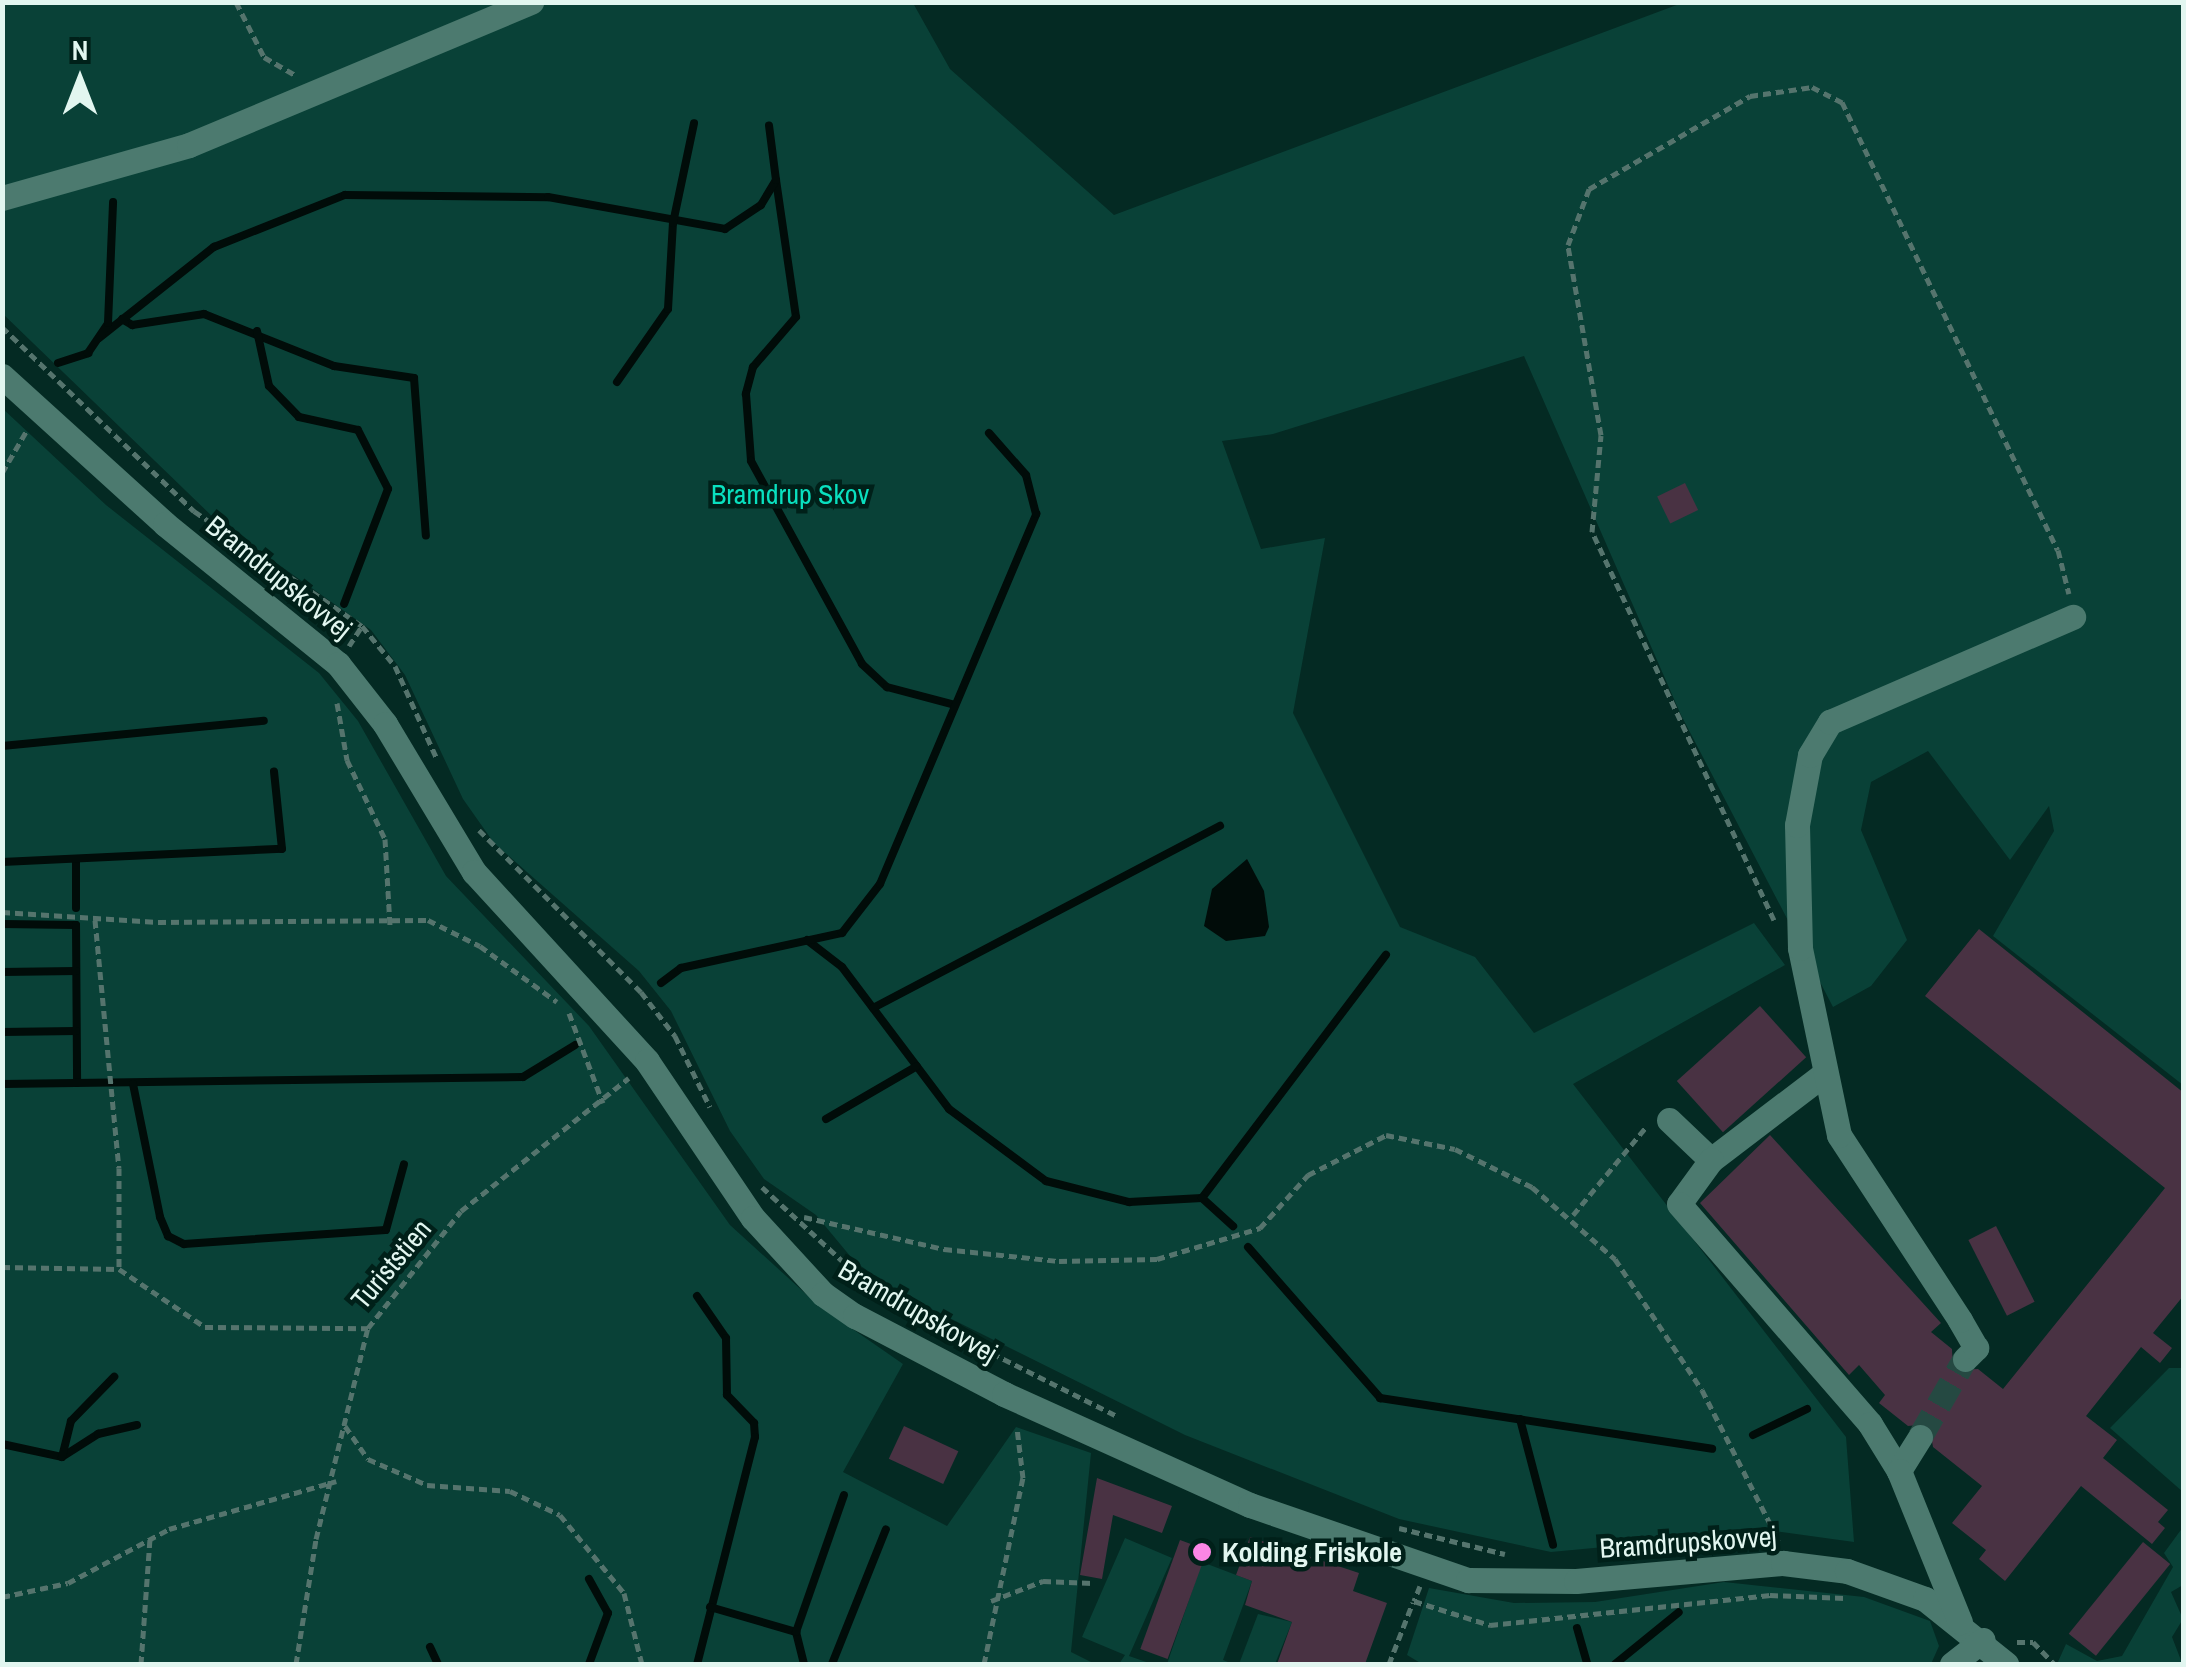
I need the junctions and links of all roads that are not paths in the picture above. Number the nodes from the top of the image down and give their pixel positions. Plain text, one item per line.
1 (531, 2) edge
2 (2, 198) edge
3 (2, 376) edge
4 (2072, 617) road end
5 (1825, 1073) junction
6 (1669, 1120) road end
7 (1710, 1160) junction
8 (1965, 1359) tunnel mouth
9 (1920, 1436) tunnel mouth
10 (1899, 1471) junction
11 (1960, 1622) junction
12 (1984, 1640) junction
13 (1952, 1664) edge
14 (2006, 1664) edge

1 - 2 street
3 - 11 street, Bramdrupskovvej
4 - 5 street
5 - 7 street
5 - 8 street
6 - 7 street
7 - 10 street
9 - 10 street
10 - 11 street
11 - 12 street, Bramdrupskovvej
12 - 13 street
12 - 14 street, Bramdrupskovvej

